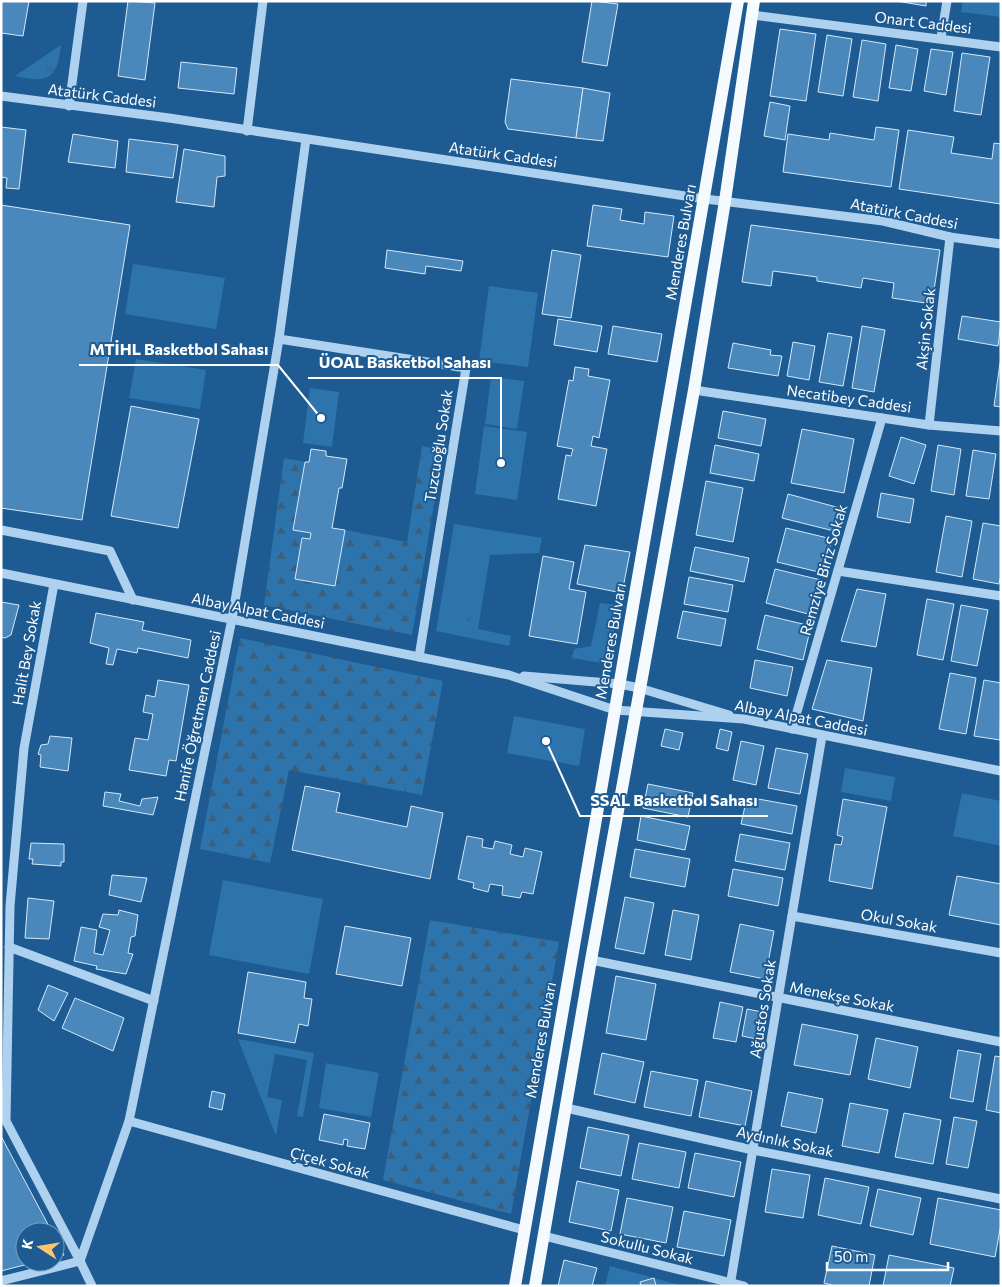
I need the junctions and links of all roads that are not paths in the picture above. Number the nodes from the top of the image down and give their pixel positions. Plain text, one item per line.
1 (83, 1) edge
2 (263, 1) edge
3 (754, 1) edge
4 (947, 1) edge
5 (735, 2) edge
6 (752, 15) junction
7 (941, 38) junction
8 (1001, 47) edge
9 (1, 96) edge
10 (69, 106) junction
11 (247, 131) junction
12 (306, 140) junction
13 (705, 199) junction
14 (725, 201) junction
15 (950, 237) junction
16 (1001, 244) edge
17 (279, 339) junction
18 (694, 390) junction
19 (882, 418) junction
20 (928, 425) junction
21 (1001, 431) edge
22 (1, 530) edge
23 (838, 571) junction
24 (1, 573) edge
25 (54, 584) junction
26 (1001, 596) edge
27 (133, 600) junction
28 (232, 619) junction
29 (419, 657) junction
30 (509, 675) junction
31 (620, 684) junction
32 (639, 688) junction
33 (615, 710) junction
34 (635, 713) junction
35 (744, 719) junction
36 (792, 729) junction
37 (822, 736) junction
38 (1001, 771) edge
39 (5, 906) edge
40 (792, 916) junction
41 (9, 947) junction
42 (1001, 953) edge
43 (591, 960) junction
44 (778, 999) junction
45 (154, 1001) junction
46 (1001, 1042) edge
47 (4, 1062) edge
48 (566, 1108) junction
49 (129, 1121) junction
50 (753, 1150) junction
51 (1001, 1199) edge
52 (524, 1230) junction
53 (544, 1236) junction
54 (80, 1261) junction
55 (1, 1280) edge
56 (731, 1284) edge
57 (92, 1286) edge
58 (515, 1286) edge
59 (536, 1286) edge
60 (744, 1286) edge

1 - 10 street
2 - 11 street
3 - 6 main road
4 - 7 street
5 - 13 main road, Menderes Bulvarı
6 - 7 street, Onart Caddesi
6 - 14 main road
7 - 8 street, Onart Caddesi
9 - 10 street, Atatürk Caddesi
10 - 11 street, Atatürk Caddesi
11 - 12 street, Atatürk Caddesi
12 - 13 street, Atatürk Caddesi
12 - 17 street, Hanife Öğretmen Caddesi
13 - 14 street, Atatürk Caddesi
13 - 31 main road, Menderes Bulvarı
14 - 15 street, Atatürk Caddesi
14 - 18 main road
15 - 16 street, Atatürk Caddesi
15 - 20 street, Akşin Sokak
17 - 28 street, Hanife Öğretmen Caddesi
17 - 29 street, Tuzcuoğlu Sokak
18 - 19 street, Necatibey Caddesi
18 - 32 main road
19 - 20 street, Necatibey Caddesi
19 - 23 street, Remziye Biriz Sokak
20 - 21 street, Necatibey Caddesi
22 - 27 street
23 - 26 street
23 - 36 street, Remziye Biriz Sokak
24 - 25 street, Albay Alpat Caddesi
25 - 27 street, Albay Alpat Caddesi
25 - 39 street, Halit Bey Sokak
27 - 28 street, Albay Alpat Caddesi
28 - 29 street, Albay Alpat Caddesi
28 - 45 street, Hanife Öğretmen Caddesi
29 - 30 street, Albay Alpat Caddesi
30 - 31 street, Albay Alpat Caddesi
30 - 33 street, Albay Alpat Caddesi
31 - 32 street, Albay Alpat Caddesi
31 - 33 main road, Menderes Bulvarı
32 - 34 main road
32 - 35 street, Albay Alpat Caddesi
33 - 34 street, Albay Alpat Caddesi
33 - 52 main road, Menderes Bulvarı
34 - 35 street, Albay Alpat Caddesi
34 - 43 main road
35 - 36 street, Albay Alpat Caddesi
36 - 37 street, Albay Alpat Caddesi
37 - 38 street, Albay Alpat Caddesi
37 - 40 street, Ağustos Sokak
39 - 41 street, Halit Bey Sokak
40 - 42 street, Okul Sokak
40 - 44 street, Ağustos Sokak
41 - 45 street
41 - 47 street, Halit Bey Sokak
43 - 44 street, Menekşe Sokak
43 - 48 main road
44 - 46 street, Menekşe Sokak
44 - 50 street, Ağustos Sokak
45 - 49 street, Hanife Öğretmen Caddesi
47 - 54 street, Halit Bey Sokak
48 - 50 street, Aydınlık Sokak
48 - 53 main road
49 - 52 street, Çiçek Sokak
49 - 54 street, Hanife Öğretmen Caddesi
50 - 51 street, Aydınlık Sokak
50 - 56 street, Ağustos Sokak
52 - 58 main road, Menderes Bulvarı
53 - 56 street, Sokullu Sokak
53 - 59 main road
54 - 55 street
54 - 57 street
56 - 60 street, Sokullu Sokak

